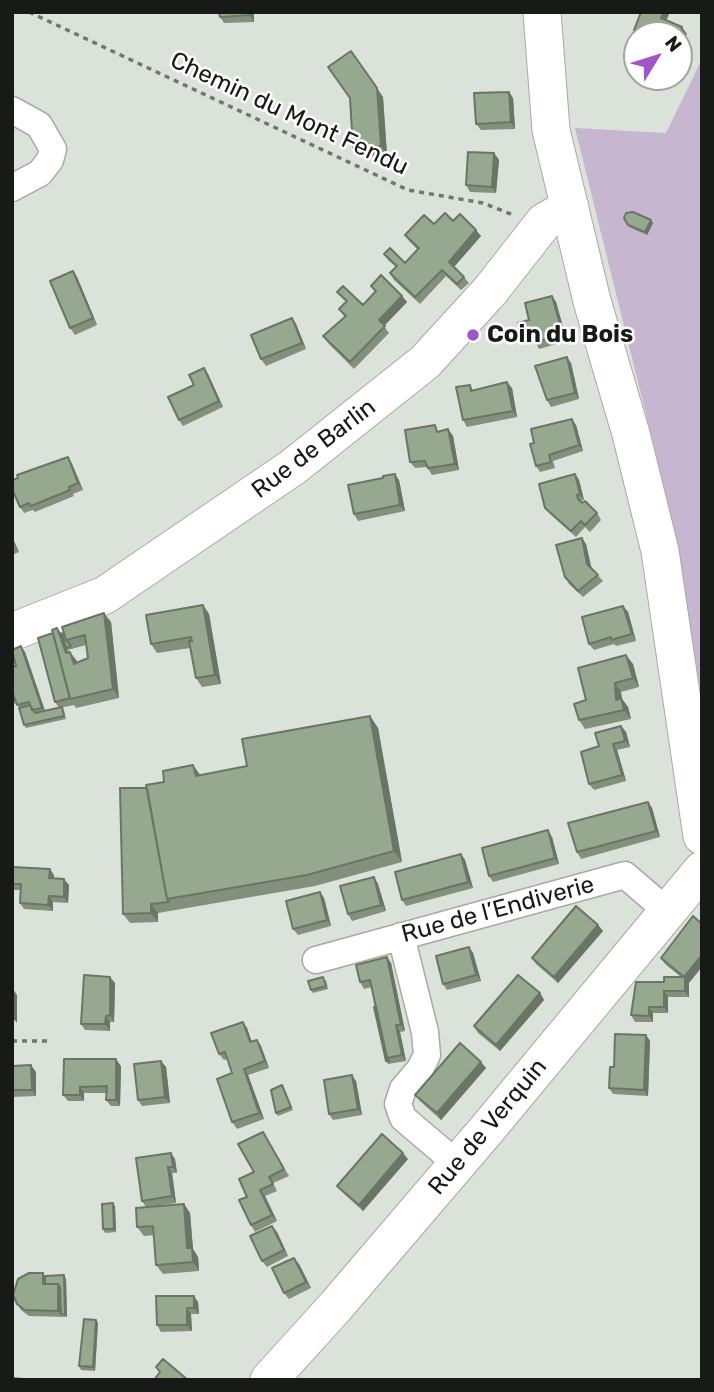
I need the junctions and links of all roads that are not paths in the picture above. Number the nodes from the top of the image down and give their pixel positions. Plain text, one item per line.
1 (542, 12) edge
2 (12, 110) edge
3 (12, 188) edge
4 (570, 207) junction
5 (12, 632) edge
6 (702, 836) edge
7 (702, 870) edge
8 (668, 912) junction
9 (401, 936) junction
10 (316, 961) dead end
11 (456, 1163) junction
12 (269, 1380) edge

1 - 4 street
2 - 3 street
4 - 5 street, Rue de Barlin
4 - 6 street
7 - 8 street, Rue de Verquin
8 - 9 street, Rue de l’Endiverie
8 - 11 street, Rue de Verquin
9 - 10 street, Rue de l’Endiverie
9 - 11 street
11 - 12 street, Rue de Verquin

